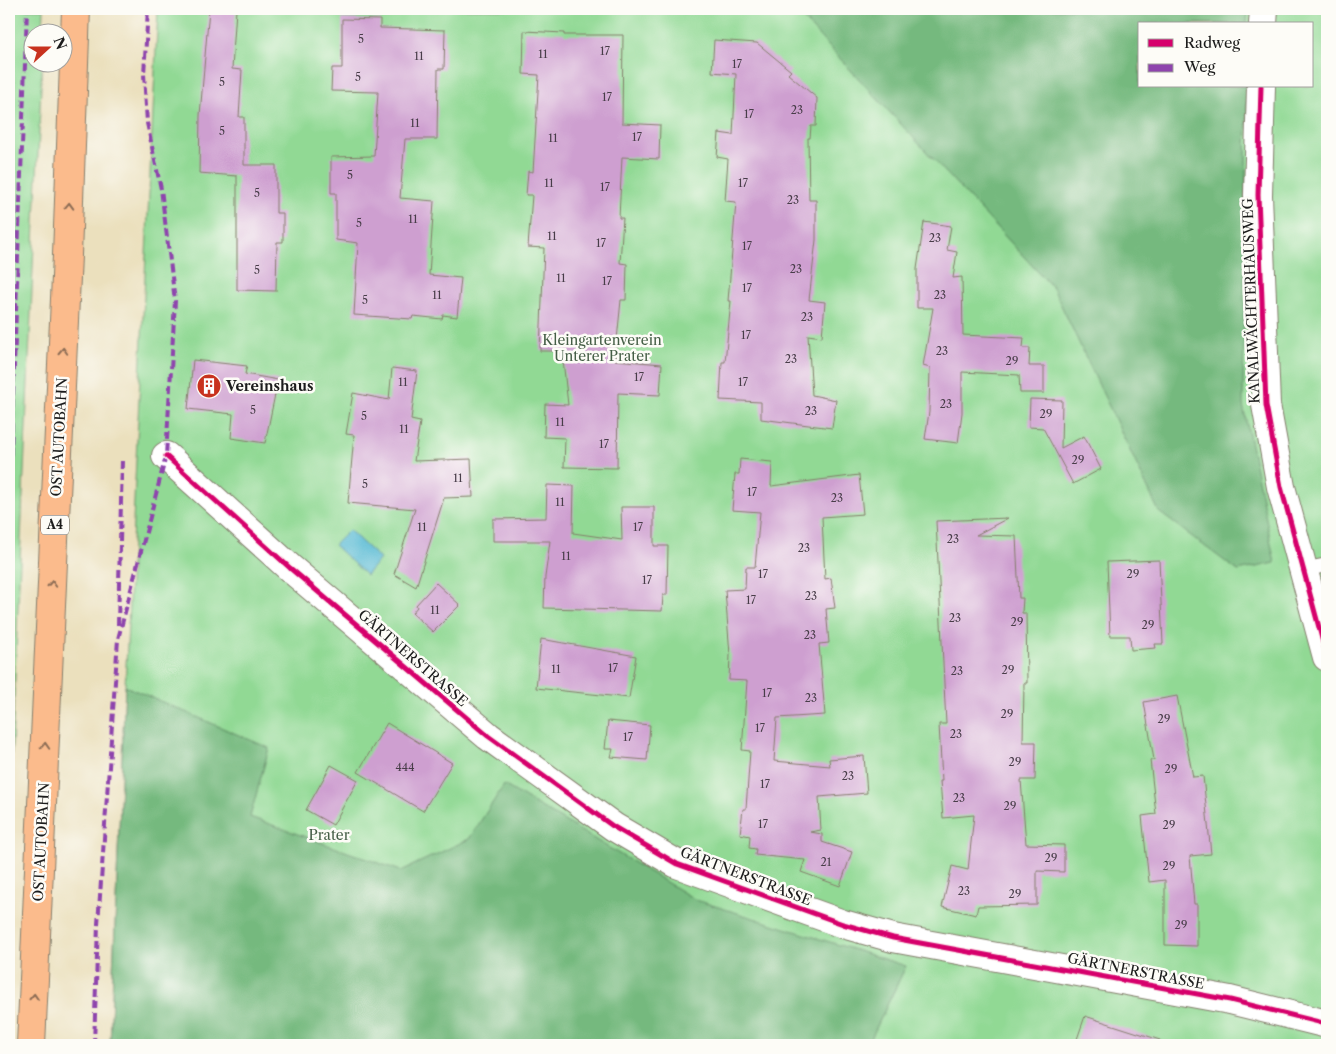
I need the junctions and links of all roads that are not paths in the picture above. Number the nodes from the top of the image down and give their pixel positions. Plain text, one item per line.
1 (76, 9) edge
2 (1264, 9) edge
3 (1263, 22) edge
4 (1261, 88) edge
5 (166, 456) dead end
6 (1315, 567) edge
7 (1327, 657) edge
8 (1327, 1024) edge
9 (31, 1045) edge

9 -> 1 highway, OST AUTOBAHN / A4
2 - 3 street
4 - 6 street, KANALWÄCHTERHAUSWEG
5 - 8 street, GÄRTNERSTRASSE
6 - 7 street, KANALWÄCHTERHAUSWEG

